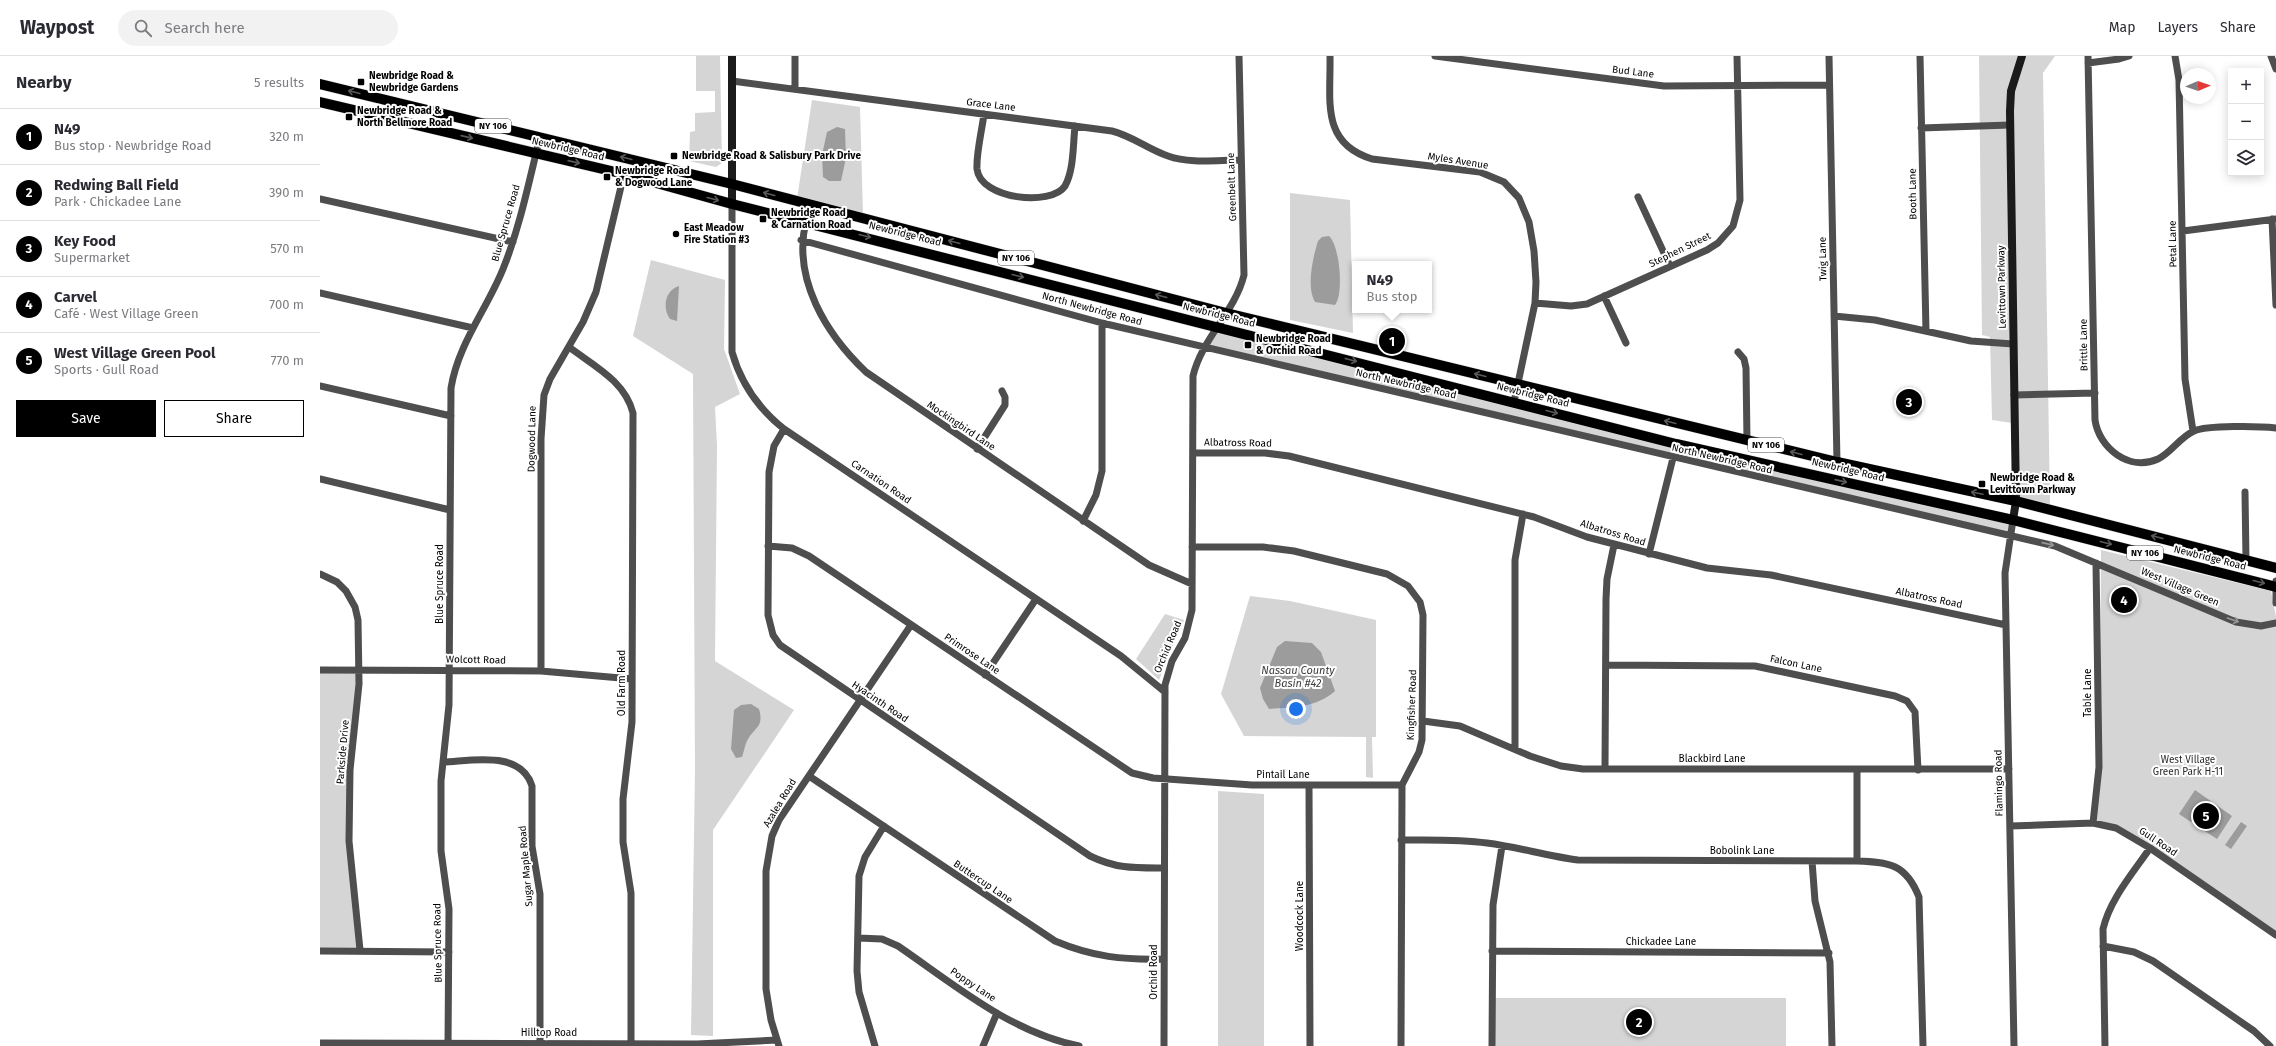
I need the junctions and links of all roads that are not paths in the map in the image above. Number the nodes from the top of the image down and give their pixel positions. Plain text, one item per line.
1 (732, 56) edge
2 (795, 56) edge
3 (1239, 56) edge
4 (1330, 56) edge
5 (1435, 56) edge
6 (1737, 56) edge
7 (1829, 56) edge
8 (1920, 56) edge
9 (2022, 56) edge
10 (2129, 56) edge
11 (2175, 56) edge
12 (2271, 56) edge
13 (2088, 59) edge
14 (2276, 69) edge
15 (732, 81) junction
16 (320, 84) edge
17 (1829, 85) junction
18 (1738, 86) junction
19 (795, 88) junction
20 (321, 103) edge
21 (984, 114) junction
22 (2010, 125) junction
23 (1076, 126) junction
24 (1922, 128) junction
25 (540, 137) junction
26 (536, 154) junction
27 (1241, 160) junction
28 (624, 174) junction
29 (732, 184) junction
30 (1638, 197) dead end
31 (320, 199) edge
32 (732, 204) junction
33 (2274, 219) edge
34 (806, 221) junction
35 (2183, 231) junction
36 (801, 240) junction
37 (513, 242) junction
38 (971, 246) junction
39 (967, 262) junction
40 (1670, 266) junction
41 (320, 293) edge
42 (1604, 296) junction
43 (1535, 303) junction
44 (2276, 305) edge
45 (1226, 313) junction
46 (1834, 316) junction
47 (1102, 323) junction
48 (1218, 327) junction
49 (473, 328) junction
50 (1926, 331) junction
51 (1626, 343) dead end
52 (2013, 344) junction
53 (569, 347) junction
54 (1203, 347) junction
55 (1738, 352) dead end
56 (1518, 384) junction
57 (320, 386) edge
58 (1002, 391) dead end
59 (2095, 393) junction
60 (2014, 395) junction
61 (1514, 402) junction
62 (451, 416) junction
63 (2276, 428) edge
64 (784, 429) junction
65 (2193, 431) junction
66 (1747, 441) junction
67 (977, 449) junction
68 (1193, 453) junction
69 (1673, 458) junction
70 (1837, 462) junction
71 (320, 479) edge
72 (2245, 492) dead end
73 (2016, 501) junction
74 (450, 510) junction
75 (1523, 514) junction
76 (2014, 520) junction
77 (1083, 521) junction
78 (2010, 536) junction
79 (1614, 545) junction
80 (768, 546) junction
81 (1192, 547) junction
82 (1649, 554) junction
83 (2246, 560) junction
84 (2096, 563) junction
85 (2276, 568) edge
86 (320, 574) edge
87 (1192, 584) junction
88 (2276, 585) edge
89 (1036, 599) junction
90 (2276, 603) edge
91 (2276, 624) edge
92 (911, 625) junction
93 (2006, 625) junction
94 (1606, 665) junction
95 (320, 670) edge
96 (360, 670) junction
97 (450, 670) junction
98 (541, 671) junction
99 (985, 674) junction
100 (632, 680) junction
101 (1165, 692) junction
102 (860, 700) junction
103 (1423, 721) junction
104 (1515, 748) junction
105 (443, 762) junction
106 (1605, 769) junction
107 (2009, 769) junction
108 (1857, 770) junction
109 (1918, 770) junction
110 (809, 776) junction
111 (1165, 779) junction
112 (1309, 785) junction
113 (1402, 785) junction
114 (2093, 823) junction
115 (884, 826) junction
116 (2010, 826) junction
117 (1402, 840) junction
118 (1502, 846) junction
119 (2150, 848) junction
120 (1812, 861) junction
121 (1856, 861) junction
122 (1164, 868) junction
123 (2276, 935) edge
124 (858, 938) junction
125 (2104, 946) junction
126 (360, 950) junction
127 (320, 951) edge
128 (1492, 951) junction
129 (449, 952) junction
130 (1829, 953) junction
131 (1164, 959) junction
132 (997, 1013) junction
133 (320, 1043) edge
134 (778, 1043) edge
135 (448, 1045) edge
136 (540, 1045) edge
137 (631, 1045) edge
138 (875, 1046) edge
139 (983, 1046) edge
140 (1079, 1046) edge
141 (1164, 1046) edge
142 (1310, 1046) edge
143 (1401, 1046) edge
144 (1492, 1046) edge
145 (1832, 1046) edge
146 (1923, 1046) edge
147 (2014, 1046) edge
148 (2105, 1046) edge
149 (2270, 1046) edge

1 - 15 street
2 - 19 street
3 - 27 street, Greenbelt Lane
4 - 43 street, Myles Avenue
5 - 18 street, Bud Lane
6 - 18 street, Stephen Street
7 - 17 street, Twig Lane
8 - 24 street, Booth Lane
9 - 22 street, Levittown Parkway
10 - 13 street
11 - 35 street, Petal Lane
12 - 14 street
13 - 59 street, Brittle Lane
15 - 19 street, Grace Lane
15 - 29 street
25 -> 16 main road, Newbridge Road / NY 106
17 - 18 street, Bud Lane
17 - 46 street, Twig Lane
18 - 40 street, Stephen Street
19 - 21 street, Grace Lane
20 -> 26 main road, Newbridge Road / NY 106
21 - 23 street, Grace Lane
21 - 23 street
22 - 24 street
22 - 52 street, Levittown Parkway
23 - 27 street, Grace Lane
24 - 50 street, Booth Lane
25 - 26 street, Blue Spruce Road
29 -> 25 main road, Newbridge Road / NY 106
26 -> 28 main road, Newbridge Road / NY 106
26 - 37 street, Blue Spruce Road
27 - 45 street, Greenbelt Lane
28 -> 32 main road, Newbridge Road / NY 106
28 - 53 street, Dogwood Lane
29 - 32 street
38 -> 29 main road, Newbridge Road / NY 106
30 - 40 street
31 - 37 street
32 - 34 main road, Newbridge Road / NY 106
32 - 64 street, Carnation Road
33 - 35 street
33 - 44 street
34 - 36 street, Mockingbird Lane
34 -> 39 main road, Newbridge Road / NY 106
35 - 65 street, Petal Lane
36 - 47 street, North Newbridge Road
36 - 67 street, Mockingbird Lane
37 - 49 street, Blue Spruce Road
38 - 39 main road
45 -> 38 main road, Newbridge Road / NY 106
39 -> 48 main road, Newbridge Road / NY 106
40 - 42 street, Stephen Street
41 - 49 street
42 - 43 street, Stephen Street
42 - 51 street
43 - 56 street, Myles Avenue
45 - 48 street, Orchid Road
56 -> 45 main road, Newbridge Road / NY 106
46 - 50 street
46 - 70 street, Twig Lane
47 - 54 street, North Newbridge Road
47 - 77 street
48 - 54 street, Orchid Road
48 -> 61 main road, Newbridge Road / NY 106
49 - 62 street, Blue Spruce Road
50 - 52 street
52 - 60 street, Levittown Parkway
53 - 98 street, Dogwood Lane
53 - 100 street, Old Farm Road
54 - 68 street, Orchid Road
54 - 69 street, North Newbridge Road
55 - 66 street
56 - 61 street, Myles Avenue
66 -> 56 main road, Newbridge Road / NY 106
57 - 62 street
58 - 67 street
59 - 60 street
59 - 65 street, Brittle Lane
60 - 73 street, Levittown Parkway
61 -> 76 main road, Newbridge Road / NY 106
62 - 74 street, Blue Spruce Road
63 - 65 street
64 - 80 street, Hyacinth Road
64 - 89 street, Carnation Road
70 -> 66 main road, Newbridge Road / NY 106
67 - 77 street, Mockingbird Lane
68 - 75 street, Albatross Road
68 - 81 street, Orchid Road
69 - 78 street, North Newbridge Road
69 - 82 street
73 -> 70 main road, Newbridge Road / NY 106
71 - 74 street
72 - 83 street
73 - 76 street, Levittown Parkway
83 -> 73 main road, Newbridge Road / NY 106
74 - 97 street, Blue Spruce Road
75 - 79 street, Albatross Road
75 - 104 street
76 - 78 street, Flamingo Road
76 -> 88 main road, Newbridge Road / NY 106
77 - 87 street, Mockingbird Lane
78 -> 84 street, West Village Green
78 - 93 street, Flamingo Road
79 - 82 street, Albatross Road
79 - 94 street
80 - 92 street, Primrose Lane
80 - 102 street, Hyacinth Road
81 - 87 street, Orchid Road
81 - 103 street, Kingfisher Road
82 - 93 street, Albatross Road
83 - 85 main road, Newbridge Road / NY 106
84 -> 91 street, West Village Green
84 - 114 street, Table Lane
86 - 96 street, Parkside Drive
87 - 101 street, Orchid Road
88 - 90 street
89 - 99 street
89 - 101 street, Carnation Road
92 - 99 street, Primrose Lane
92 - 102 street, Azalea Road
93 - 107 street, Flamingo Road
94 - 106 street
94 - 109 street, Falcon Lane
95 - 96 street, Wolcott Road
96 - 97 street, Wolcott Road
96 - 126 street, Parkside Drive
97 - 98 street, Wolcott Road
97 - 105 street, Blue Spruce Road
98 - 100 street, Wolcott Road
99 - 111 street, Primrose Lane
100 - 137 street, Old Farm Road
101 - 111 street, Orchid Road
102 - 110 street, Azalea Road
102 - 122 street, Hyacinth Road
103 - 104 street, Blackbird Lane
103 - 113 street, Kingfisher Road
104 - 106 street, Blackbird Lane
105 - 129 street, Blue Spruce Road
105 - 136 street, Sugar Maple Road
106 - 108 street, Blackbird Lane
107 - 109 street, Blackbird Lane
107 - 116 street, Flamingo Road
108 - 109 street, Blackbird Lane
108 - 121 street
110 - 115 street, Buttercup Lane
110 - 134 street, Azalea Road
111 - 112 street, Pintail Lane
111 - 122 street, Orchid Road
112 - 113 street, Pintail Lane
112 - 142 street, Woodcock Lane
113 - 117 street, Kingfisher Road
114 - 116 street, Gull Road
114 - 119 street, Gull Road
115 - 124 street
115 - 131 street, Buttercup Lane
116 - 147 street, Flamingo Road
117 - 118 street, Bobolink Lane
117 - 143 street, Kingfisher Road
118 - 120 street, Bobolink Lane
118 - 128 street
119 - 123 street, Gull Road
119 - 125 street
120 - 121 street, Bobolink Lane
120 - 130 street
121 - 146 street, Bobolink Lane
122 - 131 street, Orchid Road
124 - 132 street, Poppy Lane
124 - 138 street
125 - 148 street
125 - 149 street
126 - 127 street
126 - 129 street
128 - 130 street, Chickadee Lane
128 - 144 street
129 - 135 street, Blue Spruce Road
130 - 145 street
131 - 141 street, Orchid Road
132 - 139 street
132 - 140 street, Poppy Lane
133 - 135 street, Hilltop Road
134 - 137 street, Hilltop Road
135 - 136 street, Hilltop Road
136 - 137 street, Hilltop Road

